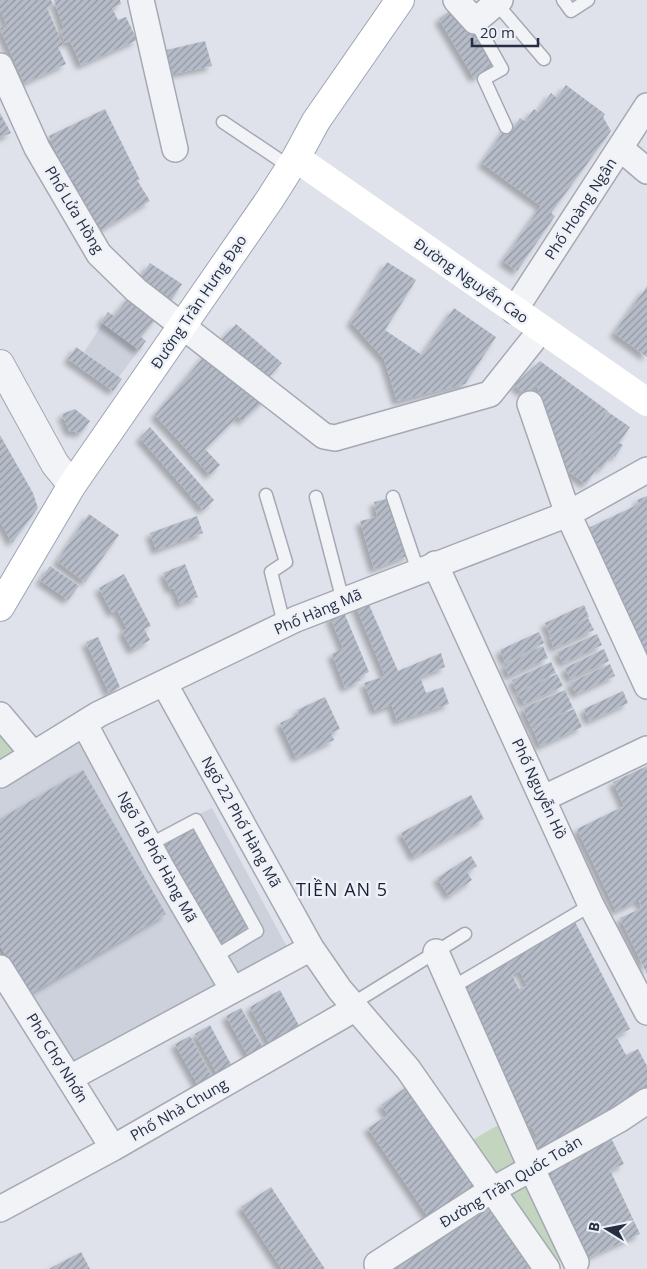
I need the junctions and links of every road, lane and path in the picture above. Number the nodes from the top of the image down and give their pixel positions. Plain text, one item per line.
1 (141, 0) edge
2 (400, 0) edge
3 (456, 0) edge
4 (562, 0) edge
5 (588, 0) edge
6 (498, 2) edge
7 (475, 21) junction
8 (544, 59) dead end
9 (0, 66) edge
10 (647, 106) edge
11 (222, 122) dead end
12 (506, 127) dead end
13 (620, 148) junction
14 (175, 149) dead end
15 (293, 162) junction
16 (647, 170) edge
17 (514, 311) junction
18 (182, 326) junction
19 (541, 330) junction
20 (0, 364) edge
21 (647, 402) edge
22 (530, 404) dead end
23 (647, 470) edge
24 (72, 485) junction
25 (266, 495) dead end
26 (316, 497) dead end
27 (393, 497) dead end
28 (568, 514) junction
29 (427, 568) junction
30 (3, 594) edge
31 (343, 601) junction
32 (284, 624) junction
33 (164, 683) junction
34 (647, 686) edge
35 (0, 715) edge
36 (84, 723) junction
37 (647, 749) edge
38 (33, 754) junction
39 (0, 775) edge
40 (544, 798) junction
41 (149, 845) junction
42 (592, 905) junction
43 (465, 934) dead end
44 (311, 948) junction
45 (436, 952) junction
46 (214, 957) junction
47 (0, 968) edge
48 (452, 987) junction
49 (233, 990) junction
50 (354, 1006) junction
51 (647, 1012) edge
52 (70, 1078) junction
53 (647, 1101) edge
54 (113, 1148) junction
55 (531, 1167) junction
56 (491, 1191) junction
57 (3, 1203) edge
58 (377, 1264) dead end
59 (572, 1266) edge
60 (547, 1269) edge

1 - 14 street
2 - 15 main road, Đường Trần Hưng Đạo
3 - 7 street
4 - 5 lane
6 - 7 street
6 - 8 lane
7 - 12 lane
9 - 18 street, Phố Lửa Hồng
10 - 13 street, Phố Hoàng Ngân
11 - 15 lane
13 - 16 street
13 - 17 street, Phố Hoàng Ngân
15 - 17 main road, Đường Nguyễn Cao
15 - 18 main road, Đường Trần Hưng Đạo
17 - 19 main road, Đường Nguyễn Cao
18 - 19 street, Phố Lửa Hồng
18 - 24 main road, Đường Trần Hưng Đạo
19 - 21 main road, Đường Nguyễn Cao
20 - 24 street
22 - 28 street
23 - 28 street, Phố Hàng Mã
24 - 30 main road, Đường Trần Hưng Đạo
25 - 32 lane
26 - 31 lane
27 - 29 lane
28 - 29 street, Phố Hàng Mã
28 - 34 street
29 - 31 street, Phố Hàng Mã
29 - 40 street, Phố Nguyễn Hồ
31 - 32 street, Phố Hàng Mã
32 - 33 street, Phố Hàng Mã
33 - 36 street, Phố Hàng Mã
33 - 44 street, Ngõ 22 Phố Hàng Mã
35 - 38 street
36 - 38 street, Phố Hàng Mã
36 - 41 street, Ngõ 18 Phố Hàng Mã
37 - 40 street
38 - 39 street, Phố Hàng Mã
40 - 42 street, Phố Nguyễn Hồ
41 - 46 street, Ngõ 18 Phố Hàng Mã
41 - 46 lane
42 - 48 lane
42 - 51 street, Phố Nguyễn Hồ
43 - 45 lane
44 - 49 street
44 - 50 street, Ngõ 22 Phố Hàng Mã
45 - 48 street
45 - 50 lane
46 - 49 street, Ngõ 18 Phố Hàng Mã
47 - 52 street, Phố Chợ Nhớn
48 - 55 street
49 - 52 street
50 - 54 street, Phố Nhà Chung
50 - 56 street, Ngõ 22 Phố Hàng Mã
52 - 54 street, Phố Chợ Nhớn
53 - 55 street, Đường Trần Quốc Toản
54 - 57 street, Phố Nhà Chung
55 - 56 street, Đường Trần Quốc Toản
55 - 59 street
56 - 58 street, Đường Trần Quốc Toản
56 - 60 street, Ngõ 22 Phố Hàng Mã

